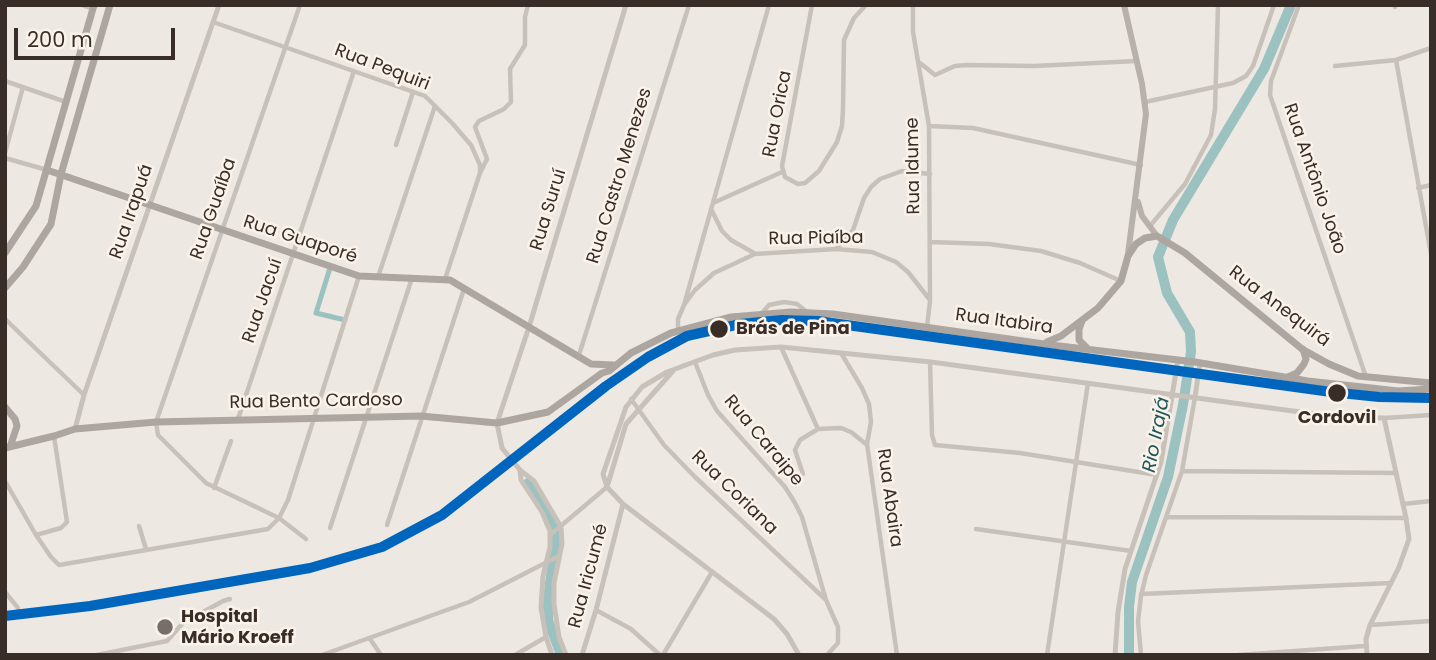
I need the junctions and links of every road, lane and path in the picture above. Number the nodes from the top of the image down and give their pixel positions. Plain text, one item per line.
1 (82, 5) edge
2 (110, 5) edge
3 (219, 5) edge
4 (300, 5) edge
5 (527, 5) edge
6 (626, 5) edge
7 (689, 5) edge
8 (769, 5) edge
9 (813, 5) edge
10 (866, 5) edge
11 (913, 5) edge
12 (1124, 5) edge
13 (1218, 5) edge
14 (1274, 5) edge
15 (1299, 5) edge
16 (93, 7) edge
17 (213, 22) junction
18 (285, 48) junction
19 (1431, 48) edge
20 (1396, 60) junction
21 (1137, 61) junction
22 (919, 62) junction
23 (1335, 66) dead end
24 (354, 71) junction
25 (5, 81) edge
26 (23, 87) junction
27 (1215, 87) junction
28 (413, 92) junction
29 (66, 102) junction
30 (1145, 102) junction
31 (436, 105) junction
32 (929, 126) junction
33 (396, 145) dead end
34 (5, 156) edge
35 (1141, 165) junction
36 (47, 170) junction
37 (782, 172) junction
38 (480, 173) junction
39 (61, 174) junction
40 (930, 174) junction
41 (1431, 185) edge
42 (1418, 188) junction
43 (1137, 194) junction
44 (149, 206) junction
45 (712, 206) junction
46 (1149, 227) junction
47 (221, 230) junction
48 (1162, 238) junction
49 (930, 242) junction
50 (836, 249) junction
51 (5, 253) edge
52 (294, 254) junction
53 (755, 254) junction
54 (1431, 254) edge
55 (1128, 256) junction
56 (359, 276) junction
57 (412, 277) junction
58 (377, 278) junction
59 (445, 279) junction
60 (1121, 281) junction
61 (464, 287) junction
62 (5, 288) edge
63 (930, 301) junction
64 (684, 305) junction
65 (5, 319) edge
66 (1083, 320) junction
67 (529, 327) junction
68 (927, 327) junction
69 (678, 330) junction
70 (1043, 344) junction
71 (781, 347) junction
72 (1088, 349) junction
73 (1302, 349) junction
74 (841, 352) junction
75 (579, 355) junction
76 (1180, 360) junction
77 (695, 362) junction
78 (930, 362) junction
79 (1361, 362) junction
80 (1198, 363) junction
81 (591, 364) junction
82 (614, 365) junction
83 (675, 369) junction
84 (1348, 373) junction
85 (1288, 377) junction
86 (1366, 377) junction
87 (594, 379) junction
88 (1088, 383) junction
89 (1431, 383) edge
90 (1431, 389) edge
91 (1176, 394) junction
92 (84, 396) junction
93 (1193, 396) junction
94 (631, 400) junction
95 (5, 407) edge
96 (638, 409) junction
97 (1431, 415) edge
98 (421, 416) junction
99 (366, 417) junction
100 (1384, 418) junction
101 (238, 419) junction
102 (313, 419) junction
103 (156, 422) junction
104 (497, 423) junction
105 (75, 429) junction
106 (818, 429) junction
107 (54, 436) junction
108 (231, 441) dead end
109 (867, 444) junction
110 (7, 447) edge
111 (1075, 461) junction
112 (520, 470) junction
113 (1182, 471) junction
114 (1396, 473) junction
115 (803, 474) dead end
116 (1157, 475) junction
117 (5, 481) edge
118 (214, 488) junction
119 (607, 488) junction
120 (1431, 501) edge
121 (623, 504) junction
122 (1403, 504) junction
123 (1167, 517) junction
124 (279, 518) junction
125 (1406, 518) junction
126 (387, 524) dead end
127 (139, 526) dead end
128 (330, 528) dead end
129 (560, 528) junction
130 (976, 529) dead end
131 (551, 534) junction
132 (36, 536) junction
133 (306, 539) dead end
134 (1062, 540) junction
135 (146, 549) junction
136 (1131, 551) junction
137 (558, 557) junction
138 (547, 564) junction
139 (712, 572) junction
140 (1391, 583) junction
141 (5, 592) edge
142 (1141, 594) junction
143 (230, 599) dead end
144 (826, 600) junction
145 (18, 608) dead end
146 (596, 610) junction
147 (1431, 621) edge
148 (1370, 625) junction
149 (545, 637) junction
150 (370, 639) junction
151 (1115, 644) junction
152 (1365, 646) junction
153 (97, 655) edge
154 (322, 655) edge
155 (380, 655) edge
156 (515, 655) edge
157 (552, 655) edge
158 (566, 655) edge
159 (582, 655) edge
160 (661, 655) edge
161 (799, 655) edge
162 (827, 655) edge
163 (897, 655) edge
164 (1047, 655) edge
165 (1110, 655) edge
166 (1115, 655) edge
167 (1141, 655) edge
168 (1237, 655) edge
169 (1367, 655) edge

1 - 16 street
2 - 39 main road
3 - 17 street, Rua Irapuá
4 - 18 street, Rua Guaíba
5 - 38 street
6 - 67 street, Rua Suruí
7 - 75 street, Rua Castro Menezes
8 - 45 street, Rua Orica
9 - 37 street, Rua Orica
10 - 37 street, Rua Orica
11 - 22 street, Rua Idume
12 - 21 main road
13 - 27 street
14 - 27 street
15 - 79 street, Rua Antônio João
16 - 29 main road
17 - 18 street, Rua Pequiri
17 - 44 street, Rua Irapuá
18 - 24 street, Rua Pequiri
18 - 47 street, Rua Guaíba
19 - 20 street
20 - 23 street
20 - 42 street
21 - 22 street
21 - 30 main road
22 - 32 street, Rua Idume
24 - 28 street, Rua Pequiri
24 - 52 street, Rua Jacuí
25 - 26 street
26 - 29 street
26 - 34 street
27 - 30 street
27 - 46 street
28 - 31 street, Rua Pequiri
28 - 33 street
29 - 36 main road
30 - 35 main road
31 - 38 street, Rua Pequiri
31 - 58 street
32 - 35 street
32 - 40 street, Rua Idume
34 - 36 street
35 - 43 main road
36 - 39 main road, Rua Guaporé
36 - 51 main road
37 - 45 street
38 - 59 street
39 - 44 main road, Rua Guaporé
39 - 62 main road
40 - 49 street, Rua Idume
40 - 50 street
41 - 42 street
42 - 54 street
43 - 46 main road
43 - 55 main road
44 - 47 main road, Rua Guaporé
44 - 92 street, Rua Irapuá
45 - 53 street
45 - 64 street, Rua Orica
46 - 48 main road
47 - 52 main road, Rua Guaporé
47 - 103 street, Rua Guaíba
48 - 55 main road
48 - 73 main road, Rua Anequirá
49 - 60 street
49 - 63 street, Rua Idume
50 - 53 street, Rua Piaíba
50 - 63 street, Rua Piaíba
52 - 56 main road, Rua Guaporé
52 - 101 street, Rua Jacuí
53 - 64 street, Rua Piaíba
55 - 60 main road
56 - 58 main road, Rua Guaporé
56 - 102 street
57 - 58 main road, Rua Guaporé
57 - 59 main road, Rua Guaporé
57 - 99 street
59 - 61 main road, Rua Guaporé
60 - 66 main road
61 - 67 main road, Rua Guaporé
61 - 98 street
63 - 68 street, Rua Idume
64 - 69 street, Rua Piaíba
65 - 92 street
66 - 70 main road
66 - 72 main road
67 - 75 main road, Rua Guaporé
67 - 104 street, Rua Suruí
68 - 69 main road, Rua Itabira
68 - 70 main road, Rua Itabira
69 - 82 main road, Rua Itabira
70 - 72 main road, Rua Itabira
71 - 74 street
71 - 77 street
71 - 106 street
72 - 76 main road, Rua Itabira
73 - 84 main road, Rua Anequirá
73 - 85 main road
74 - 78 street
74 - 109 street, Rua Abaira
75 - 81 main road, Rua Guaporé
76 - 80 main road, Rua Itabira
76 - 91 street
77 - 83 street
77 - 144 street, Rua Caraipe
78 - 88 street
78 - 111 street
79 - 84 street
79 - 86 street, Rua Antônio João
80 - 85 main road, Rua Itabira
80 - 93 street
81 - 82 main road
81 - 87 main road
82 - 87 main road, Rua Bento Cardoso
83 - 94 street
83 - 96 street
84 - 86 main road, Rua Anequirá
85 - 90 main road, Rua Itabira
86 - 89 main road, Rua Anequirá
87 - 104 main road, Rua Bento Cardoso
88 - 91 street
88 - 111 street
91 - 93 street
91 - 116 street
92 - 105 street, Rua Irapuá
93 - 100 street
93 - 113 street
94 - 96 street, Rua Coriana
94 - 119 street
95 - 110 main road
96 - 119 street
96 - 144 street, Rua Coriana
97 - 100 street
98 - 99 main road, Rua Bento Cardoso
98 - 104 main road, Rua Bento Cardoso
98 - 126 street
99 - 102 main road, Rua Bento Cardoso
99 - 128 street
100 - 114 street
101 - 102 main road, Rua Bento Cardoso
101 - 103 main road, Rua Bento Cardoso
102 - 124 street
103 - 105 main road, Rua Bento Cardoso
103 - 118 street
104 - 112 street
105 - 107 main road, Rua Bento Cardoso
106 - 109 street
106 - 115 street
107 - 110 main road, Rua Bento Cardoso
107 - 132 street
108 - 118 street
109 - 163 street, Rua Abaira
111 - 116 street
111 - 134 street
112 - 129 street
112 - 131 street
113 - 114 street
113 - 123 street
114 - 122 street
116 - 136 street
117 - 132 street
118 - 124 street
119 - 121 street
119 - 129 street
120 - 122 street
121 - 139 street
121 - 146 street, Rua Iricumé
122 - 125 street
123 - 125 street
123 - 142 street
124 - 133 street
124 - 135 street
125 - 140 street
127 - 135 street
129 - 131 street
129 - 137 street
130 - 134 street
131 - 138 street
132 - 135 street
134 - 136 street
134 - 164 street
136 - 151 street
137 - 138 street
137 - 158 street
138 - 149 street
138 - 150 street
139 - 160 street
139 - 161 street
140 - 142 street
140 - 148 street
141 - 145 street
142 - 167 street
143 - 153 street
144 - 162 street, Rua Caraipe
146 - 159 street, Rua Iricumé
146 - 160 street
147 - 148 street
148 - 152 street
149 - 156 street
149 - 157 street
150 - 154 street
150 - 155 street
151 - 165 street
151 - 166 street
152 - 168 street
152 - 169 street

